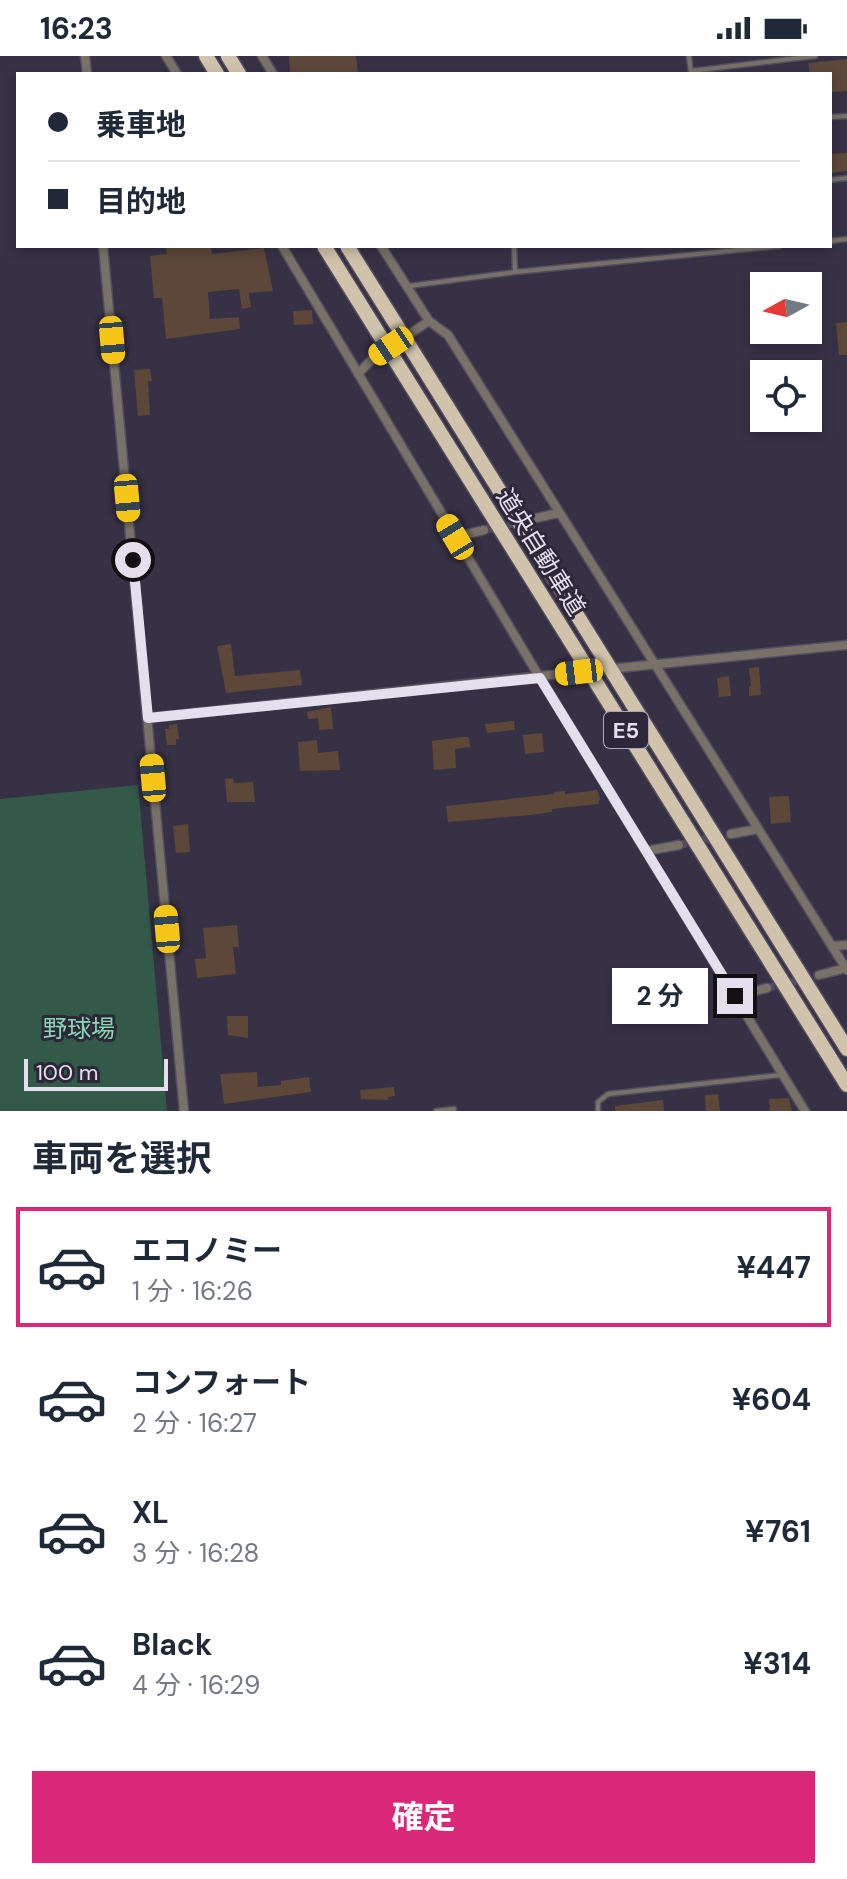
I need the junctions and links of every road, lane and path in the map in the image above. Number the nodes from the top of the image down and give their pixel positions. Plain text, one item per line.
1 (689, 56) edge
2 (815, 56) edge
3 (691, 72) edge
4 (103, 248) edge
5 (283, 248) edge
6 (325, 248) edge
7 (348, 248) edge
8 (382, 248) edge
9 (514, 248) edge
10 (759, 248) edge
11 (515, 272) junction
12 (407, 287) junction
13 (429, 321) junction
14 (358, 374) junction
15 (559, 513) junction
16 (536, 518) tunnel mouth
17 (484, 530) tunnel mouth
18 (455, 537) junction
19 (847, 645) edge
20 (655, 665) junction
21 (619, 668) dead end
22 (579, 672) dead end
23 (540, 678) junction
24 (148, 718) junction
25 (758, 829) junction
26 (731, 834) tunnel mouth
27 (679, 845) tunnel mouth
28 (646, 851) junction
29 (847, 945) edge
30 (832, 946) junction
31 (846, 969) edge
32 (819, 975) tunnel mouth
33 (767, 988) tunnel mouth
34 (735, 996) junction
35 (847, 1049) edge
36 (783, 1075) junction
37 (847, 1085) edge
38 (454, 1109) dead end
39 (184, 1111) edge
40 (436, 1111) edge
41 (598, 1111) edge
42 (805, 1111) edge

1 - 3 lane
2 - 3 lane
4 - 24 street
5 - 14 street
6 - 37 highway, 道央自動車道 / E5, bridge
7 - 35 highway, 道央自動車道 / E5, bridge
8 - 12 street
9 - 11 lane
10 - 11 lane
11 - 12 lane
12 - 13 street
13 - 14 street
13 - 15 street
14 - 18 street
15 - 16 street
15 - 20 street
17 - 18 street
18 - 23 street
19 - 20 street
20 - 21 street
20 - 25 street
22 - 23 street
23 - 24 street
23 - 28 street
24 - 39 street
25 - 26 street
25 - 30 street
27 - 28 street
28 - 34 street
29 - 30 street
30 - 31 street
31 - 32 street
33 - 34 street
34 - 36 street
36 - 41 lane
36 - 42 street
38 - 40 lane

